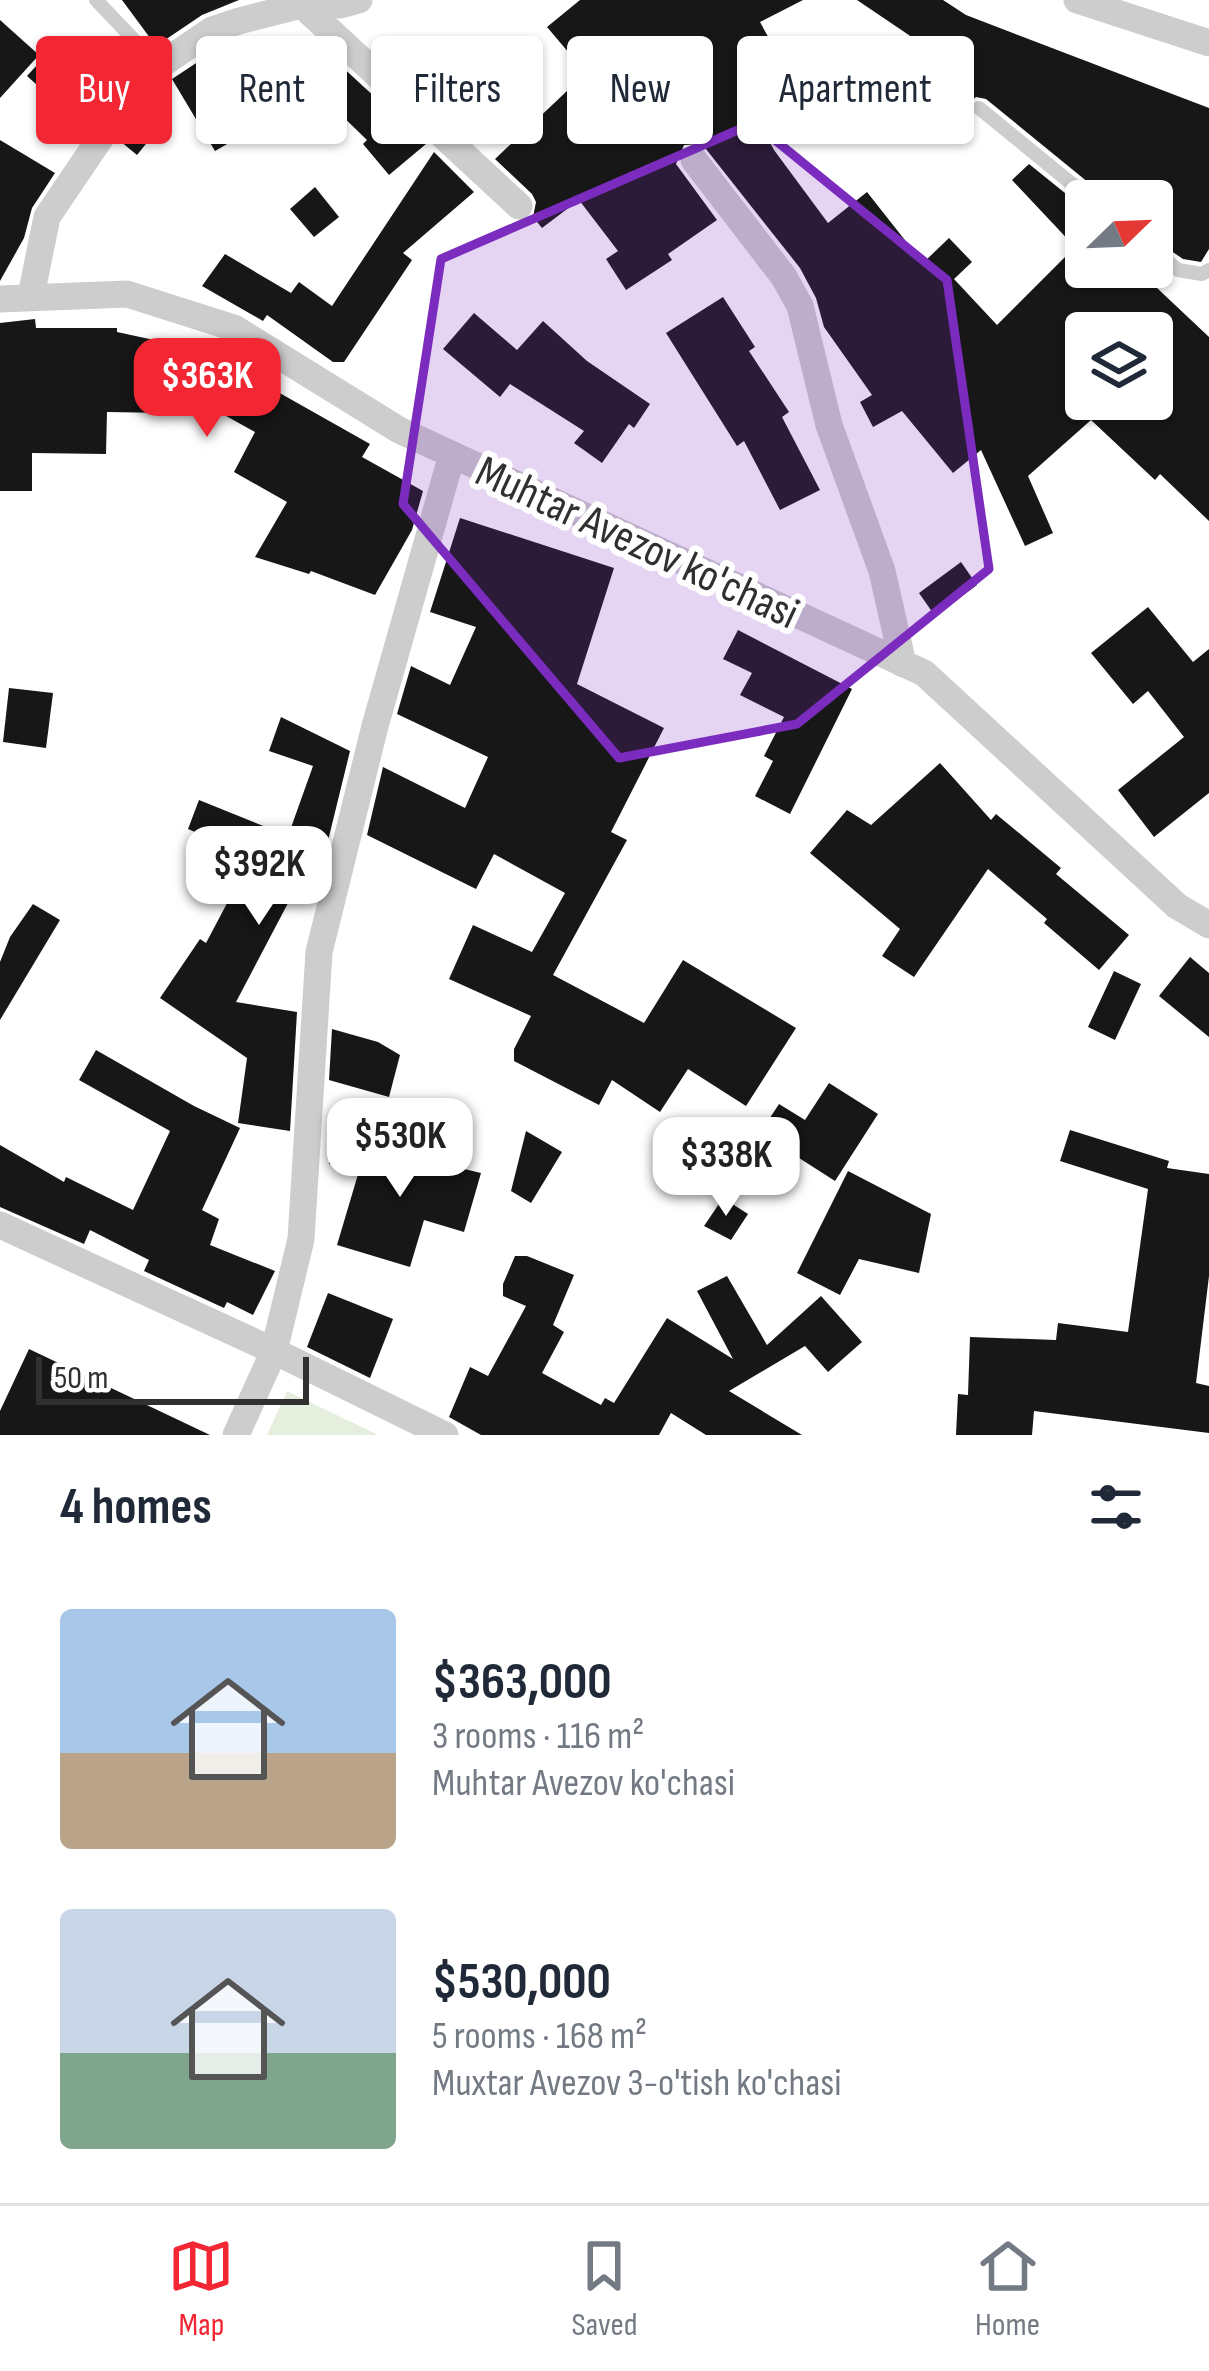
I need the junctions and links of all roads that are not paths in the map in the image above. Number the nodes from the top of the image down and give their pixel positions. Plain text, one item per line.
1 (96, 0) edge
2 (359, 0) edge
3 (1077, 0) edge
4 (302, 5) junction
5 (131, 36) edge
6 (1209, 43) edge
7 (172, 56) edge
8 (979, 108) dead end
9 (96, 144) edge
10 (694, 160) dead end
11 (1067, 180) edge
12 (519, 206) dead end
13 (1173, 266) edge
14 (1209, 270) edge
15 (31, 296) junction
16 (0, 299) edge
17 (452, 455) junction
18 (903, 664) junction
19 (1209, 926) edge
20 (0, 1225) edge
21 (274, 1351) junction
22 (236, 1435) edge
23 (445, 1435) edge

1 - 5 lane
2 - 4 street
3 - 6 street
4 - 7 street
4 - 12 street
8 - 11 lane
9 - 15 street
10 - 18 street
13 - 14 lane
15 - 16 street, Muhtar Avezov ko'chasi
15 - 17 street, Muhtar Avezov ko'chasi
17 - 18 street, Muhtar Avezov ko'chasi
17 - 21 street
18 - 19 street, Muhtar Avezov ko'chasi
20 - 21 street
21 - 22 street
21 - 23 street

